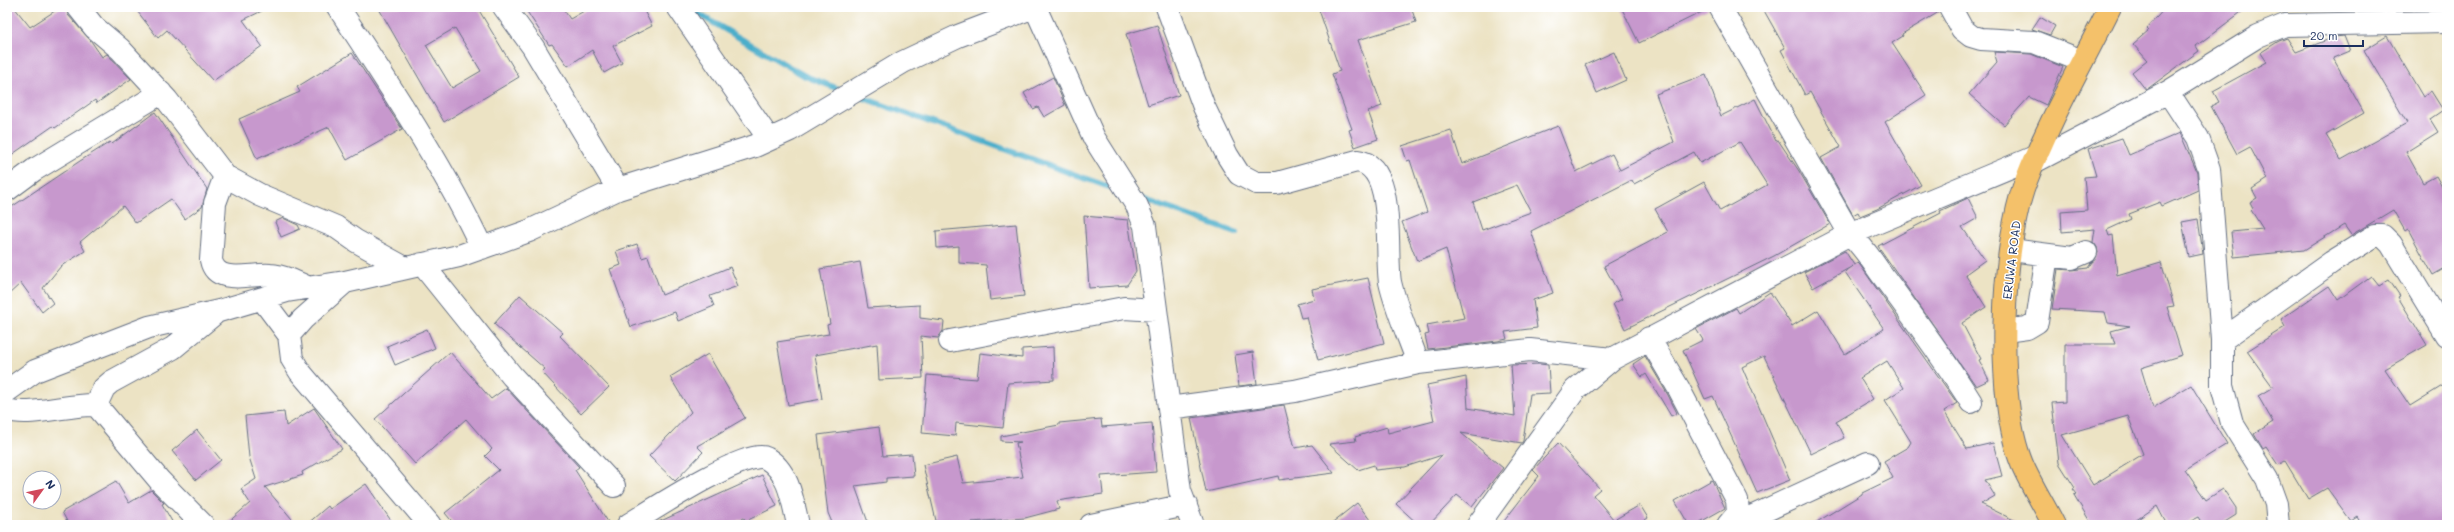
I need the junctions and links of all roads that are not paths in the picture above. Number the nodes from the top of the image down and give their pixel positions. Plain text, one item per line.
1 (78, 7) edge
2 (338, 7) edge
3 (504, 7) edge
4 (678, 7) edge
5 (1035, 7) edge
6 (1167, 7) edge
7 (1720, 7) edge
8 (1950, 7) edge
9 (2110, 7) edge
10 (2447, 22) edge
11 (2082, 61) junction
12 (2168, 92) junction
13 (161, 93) junction
14 (769, 139) junction
15 (2036, 159) junction
16 (225, 176) junction
17 (618, 189) junction
18 (7, 190) edge
19 (1850, 234) junction
20 (482, 248) junction
21 (2011, 250) junction
22 (2086, 252) dead end
23 (2047, 255) junction
24 (413, 266) junction
25 (345, 282) junction
26 (309, 288) junction
27 (262, 299) junction
28 (1156, 310) junction
29 (219, 311) junction
30 (2005, 331) junction
31 (289, 335) junction
32 (2447, 336) edge
33 (1649, 338) junction
34 (950, 340) dead end
35 (2222, 340) junction
36 (1612, 359) junction
37 (1418, 363) junction
38 (7, 391) edge
39 (1971, 402) dead end
40 (96, 405) junction
41 (1170, 408) junction
42 (7, 410) edge
43 (1868, 464) dead end
44 (614, 486) dead end
45 (1189, 515) edge
46 (422, 520) edge
47 (203, 525) edge
48 (628, 525) edge
49 (798, 525) edge
50 (1090, 525) edge
51 (1478, 525) edge
52 (1728, 525) edge
53 (1734, 525) edge
54 (2054, 525) edge
55 (2278, 525) edge

1 - 13 street
2 - 20 street
3 - 17 street
4 - 14 street
5 - 14 street
5 - 28 street
6 - 37 street
7 - 19 street
8 - 11 street
9 - 11 main road, ERUWA ROAD
10 - 12 street
11 - 15 main road, ERUWA ROAD
12 - 15 street
12 - 35 street
13 - 16 street
13 - 18 street
14 - 17 street
15 - 19 street
15 - 21 main road, ERUWA ROAD
16 - 24 street
16 - 26 street
17 - 20 street
19 - 33 street
19 - 39 street
20 - 24 street
21 - 23 street
21 - 30 main road, ERUWA ROAD
22 - 23 street
23 - 30 street
24 - 25 street
24 - 44 street
25 - 26 street
25 - 31 street
26 - 27 street
27 - 29 street
27 - 31 street
28 - 34 street
28 - 41 street
29 - 38 street
29 - 40 street
30 - 54 main road, ERUWA ROAD
31 - 46 street
32 - 35 street
33 - 36 street
33 - 52 street
35 - 55 street
36 - 37 street
36 - 51 street
37 - 41 street
40 - 42 street
40 - 47 street
41 - 45 street
43 - 53 street
45 - 50 street
48 - 49 street

